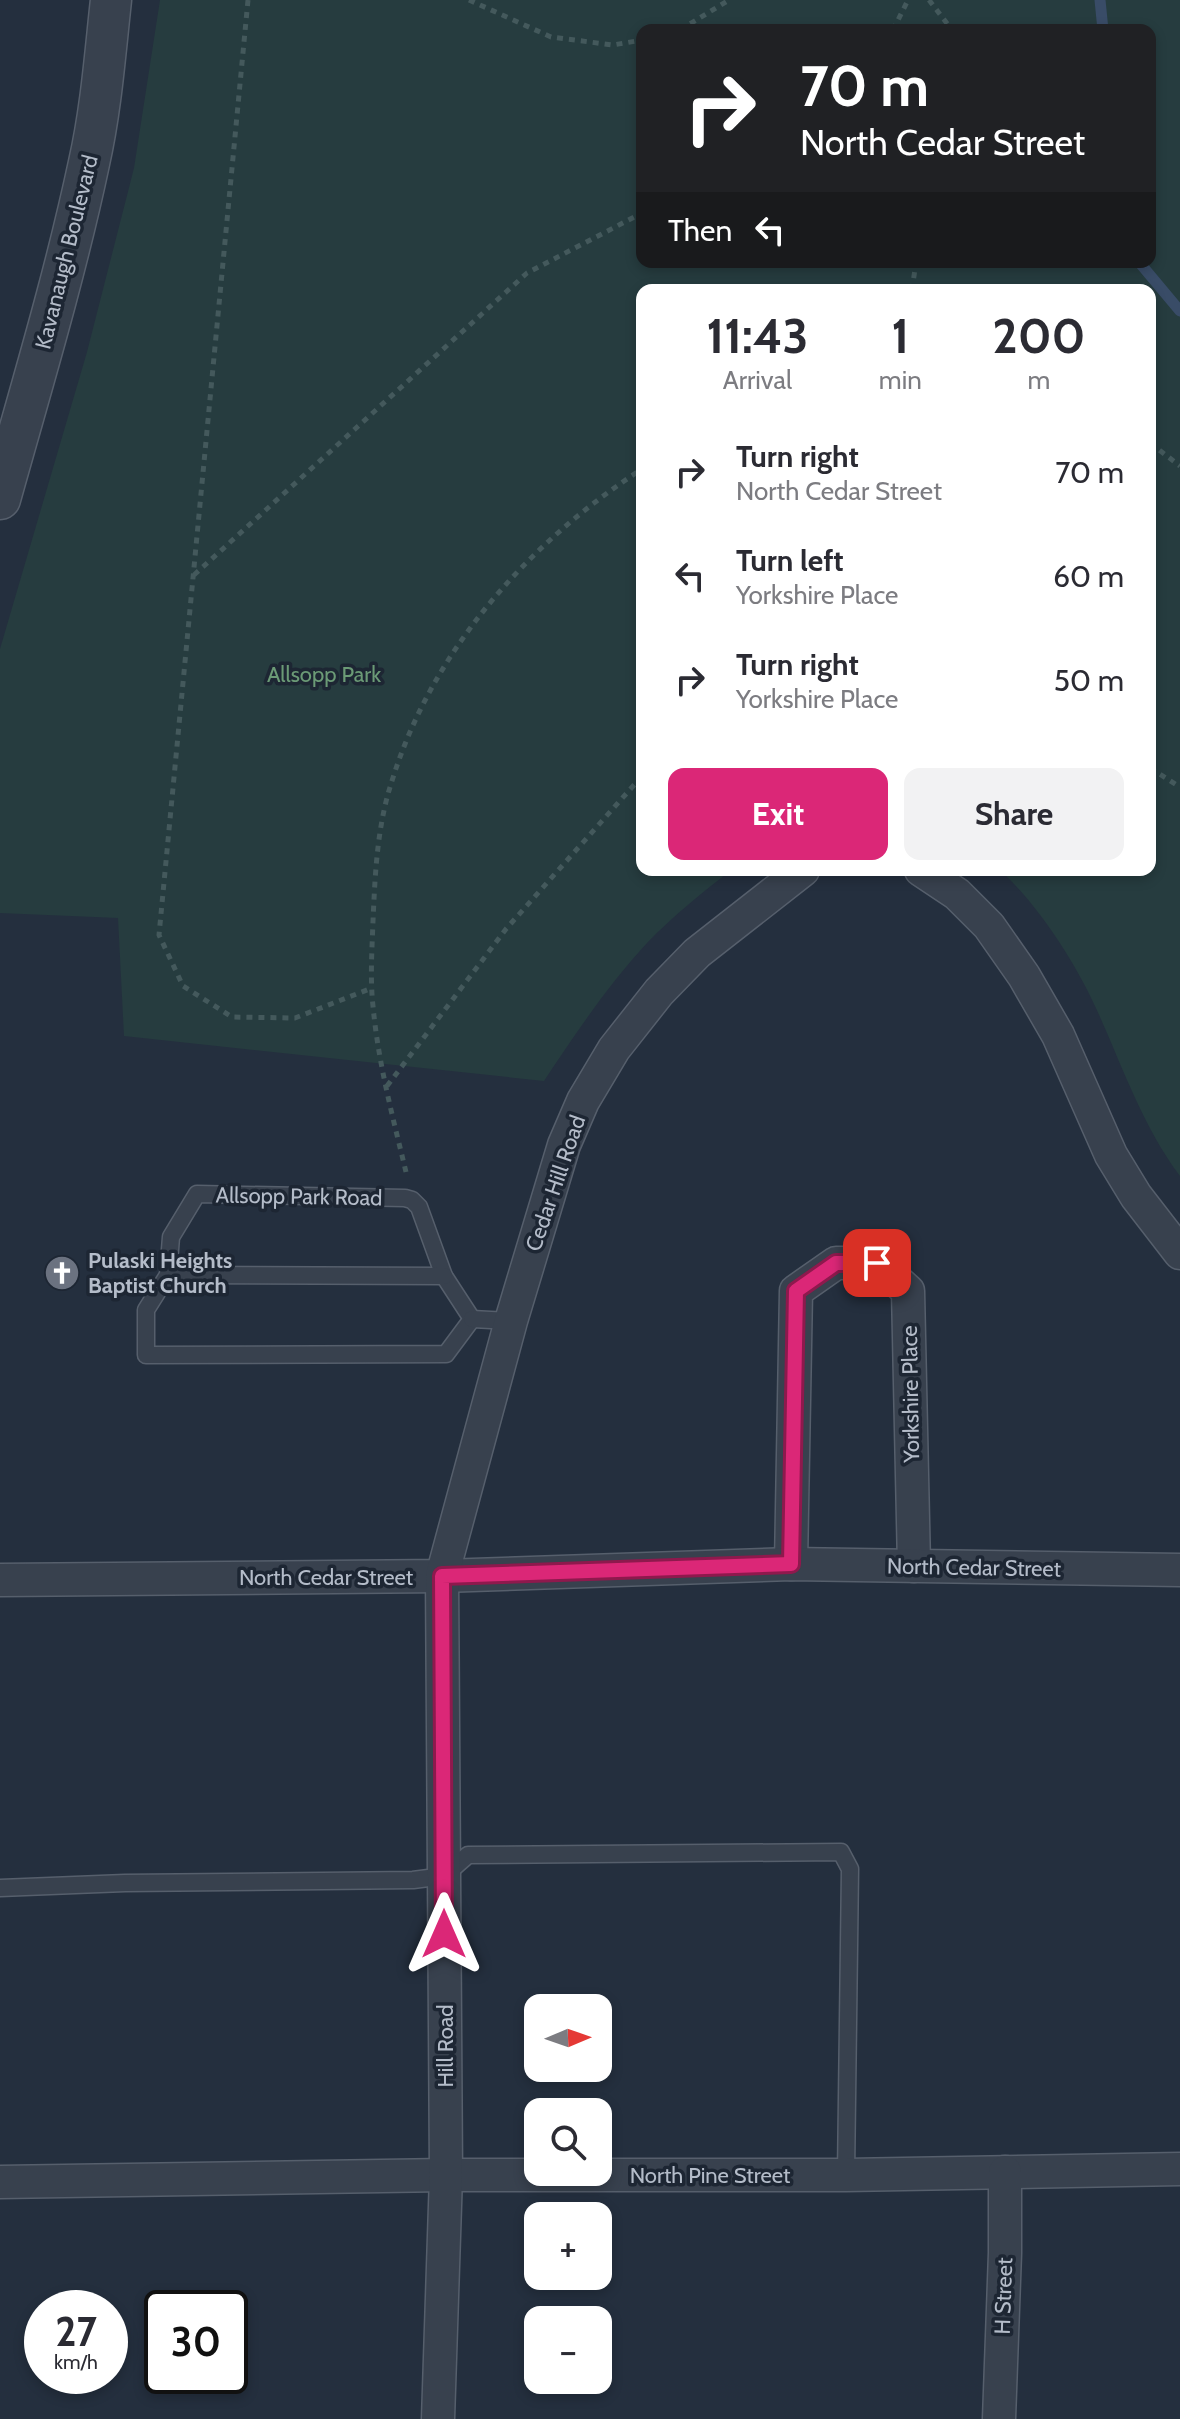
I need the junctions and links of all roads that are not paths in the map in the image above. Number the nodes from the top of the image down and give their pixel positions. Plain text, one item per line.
1 (111, 0) edge
2 (0, 499) edge
3 (795, 876) edge
4 (930, 876) edge
5 (1180, 1253) edge
6 (168, 1275) junction
7 (444, 1276) junction
8 (472, 1319) junction
9 (511, 1321) junction
10 (791, 1564) junction
11 (914, 1566) junction
12 (1180, 1570) edge
13 (442, 1576) junction
14 (0, 1580) edge
15 (444, 1876) junction
16 (0, 1888) edge
17 (1180, 2169) edge
18 (1005, 2172) junction
19 (446, 2175) junction
20 (846, 2175) junction
21 (0, 2182) edge
22 (438, 2419) edge
23 (999, 2419) edge

1 - 2 street, Kavanaugh Boulevard
3 - 9 street, Cedar Hill Road
4 - 5 street
6 - 7 lane
6 - 7 lane, Allsopp Park Road
6 - 8 lane
7 - 8 lane, Allsopp Park Road
8 - 9 lane
9 - 13 street, Cedar Hill Road
10 - 11 street, North Cedar Street
10 - 11 street, Yorkshire Place
10 - 13 street, North Cedar Street
11 - 12 street, North Cedar Street
13 - 14 street, North Cedar Street
13 - 15 street, Hill Road
15 - 16 lane
15 - 19 street, Hill Road
15 - 20 lane
17 - 18 street, North Pine Street
18 - 20 street, North Pine Street
18 - 23 street, H Street
19 - 20 street, North Pine Street
19 - 21 street, North Pine Street
19 - 22 street, Hill Road

